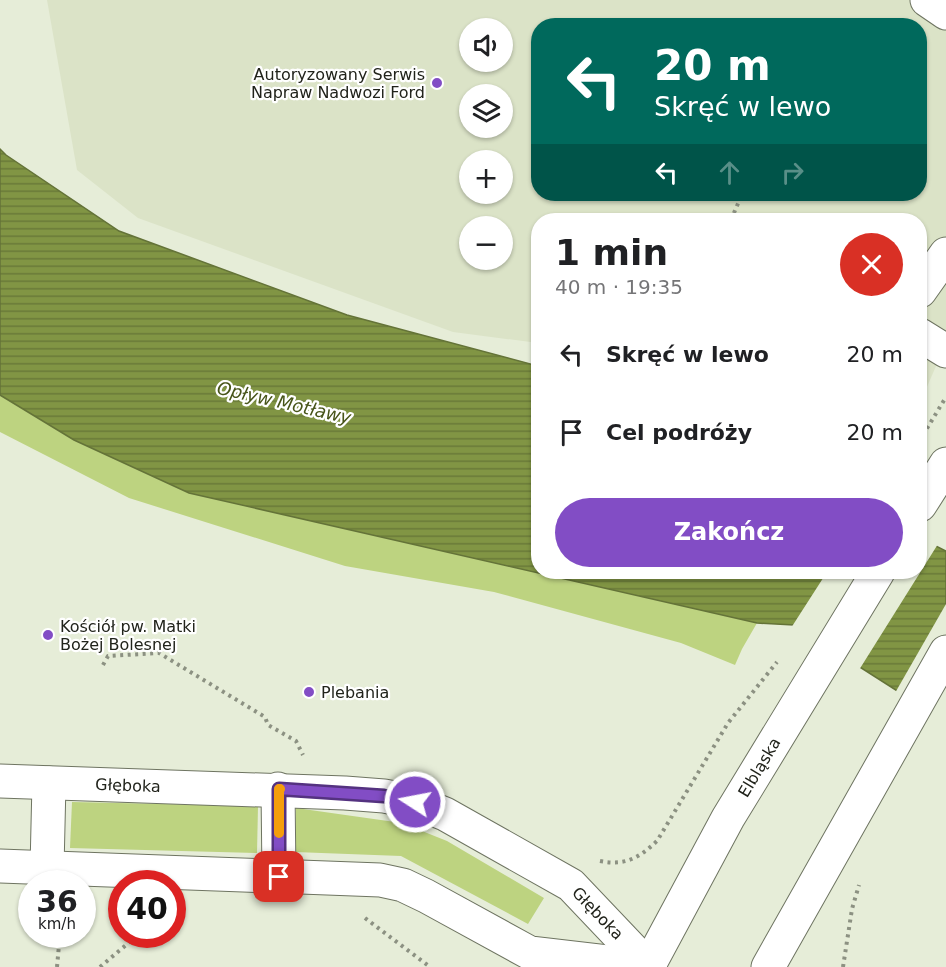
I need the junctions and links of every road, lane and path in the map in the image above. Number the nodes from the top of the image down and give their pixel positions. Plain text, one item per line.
1 (927, 0) edge
2 (946, 13) edge
3 (946, 254) edge
4 (927, 281) edge
5 (927, 339) edge
6 (946, 351) edge
7 (946, 397) edge
8 (927, 428) edge
9 (946, 464) edge
10 (927, 494) edge
11 (874, 579) edge
12 (946, 652) edge
13 (778, 661) dead end
14 (102, 665) dead end
15 (306, 761) dead end
16 (0, 781) edge
17 (49, 783) junction
18 (279, 789) junction
19 (596, 861) dead end
20 (0, 867) edge
21 (47, 868) junction
22 (279, 877) junction
23 (852, 909) dead end
24 (364, 917) dead end
25 (59, 948) edge
26 (122, 948) edge
27 (57, 967) edge
28 (100, 967) edge
29 (430, 967) edge
30 (649, 967) edge
31 (768, 967) edge
32 (843, 967) edge

1 - 2 street
3 - 4 street
5 - 6 street
7 - 8 path
9 - 10 street
11 - 30 street, Elbląska
12 - 31 street
13 - 19 path
14 - 15 path
16 - 17 street, Głęboka
17 - 18 street, Głęboka
17 - 21 street
18 - 22 street
18 - 30 street, Głęboka
20 - 21 street, Głęboka
21 - 22 street, Głęboka
22 - 30 street, Głęboka
23 - 32 path
24 - 29 path
25 - 27 path
26 - 28 path

